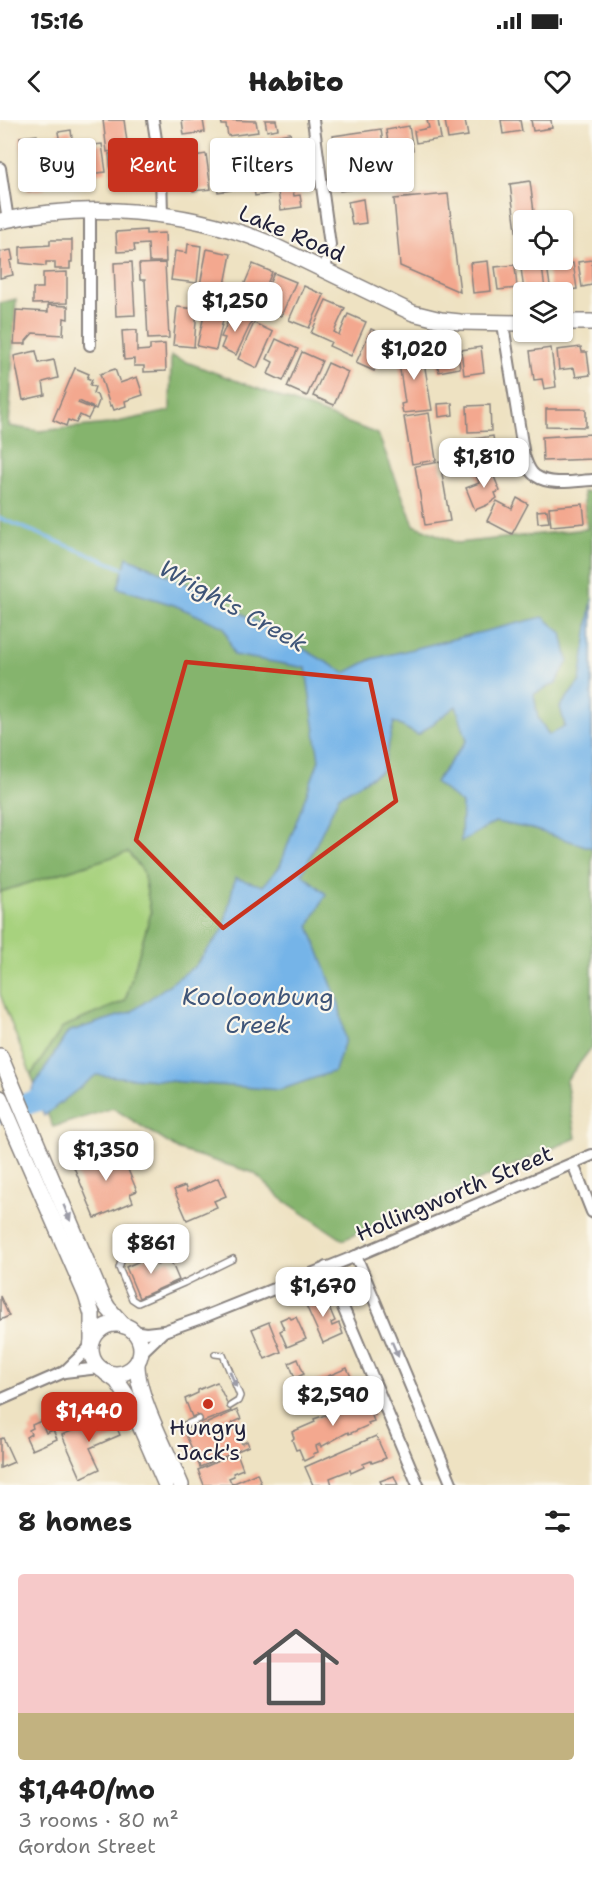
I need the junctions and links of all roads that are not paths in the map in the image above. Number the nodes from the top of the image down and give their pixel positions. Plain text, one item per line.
1 (153, 120) edge
2 (313, 120) edge
3 (0, 168) edge
4 (90, 210) junction
5 (162, 216) junction
6 (4, 221) edge
7 (325, 270) junction
8 (573, 322) edge
9 (592, 322) edge
10 (503, 324) junction
11 (513, 324) edge
12 (90, 345) dead end
13 (592, 480) edge
14 (0, 1056) edge
15 (0, 1098) edge
16 (592, 1155) edge
17 (573, 1164) junction
18 (592, 1212) edge
19 (123, 1256) dead end
20 (356, 1256) junction
21 (233, 1259) dead end
22 (326, 1267) junction
23 (128, 1328) junction
24 (164, 1331) junction
25 (91, 1344) junction
26 (216, 1354) dead end
27 (138, 1358) junction
28 (102, 1370) junction
29 (64, 1372) junction
30 (0, 1400) edge
31 (230, 1406) dead end
32 (199, 1419) dead end
33 (180, 1427) dead end
34 (166, 1485) edge
35 (181, 1485) edge
36 (418, 1485) edge
37 (452, 1485) edge

1 - 5 street
2 - 7 street
3 - 6 street
4 - 5 main road, Lake Road
4 - 6 main road, Lake Road
4 - 12 street
5 - 7 main road, Lake Road
7 - 10 main road, Lake Road
8 - 9 main road
10 - 11 main road, Lake Road
10 - 13 street
14 -> 23 main road
15 - 25 main road
16 - 17 street, Hollingworth Street
17 - 18 street
17 - 20 street, Hollingworth Street
19 - 21 lane
20 - 22 street, Hollingworth Street
20 -> 37 street
22 - 24 street, Hollingworth Street
22 - 36 street
23 - 24 street, Hollingworth Street
23 - 25 main road
23 - 27 main road
24 - 27 street, Hollingworth Street
25 - 28 main road
25 - 29 street
26 -> 31 lane
27 - 28 main road
27 - 35 main road
28 - 29 street
28 - 34 main road
29 - 30 street
32 - 33 lane

